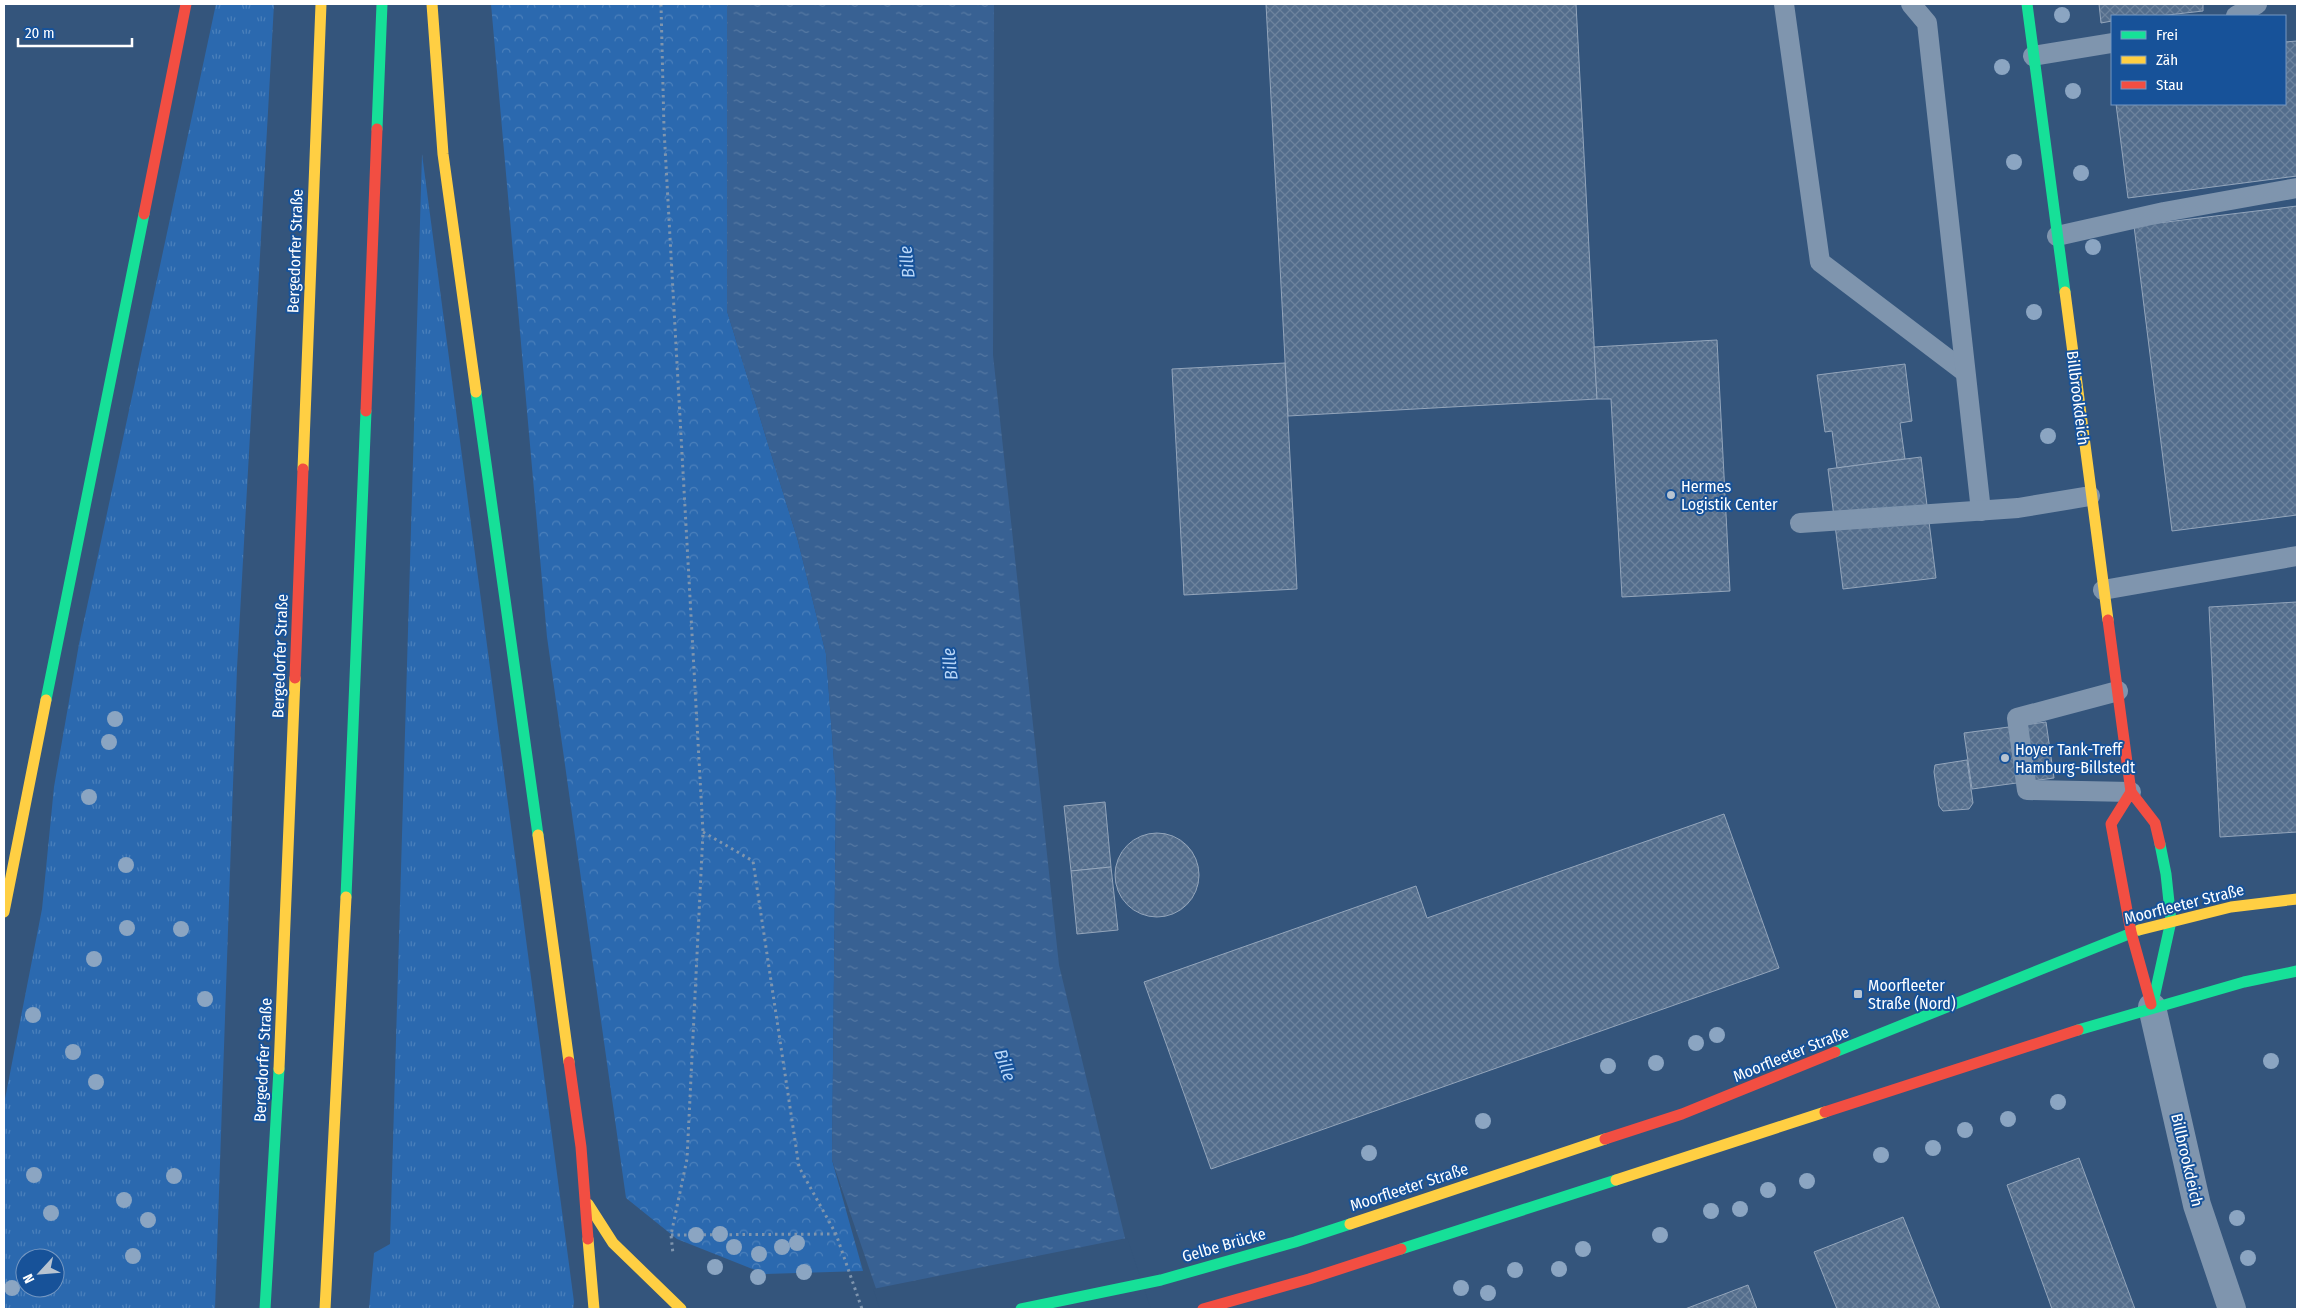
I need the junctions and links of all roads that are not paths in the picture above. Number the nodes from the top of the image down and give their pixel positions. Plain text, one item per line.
1 (186, 4) edge
2 (321, 4) edge
3 (382, 4) edge
4 (432, 4) edge
5 (1784, 4) edge
6 (1911, 4) edge
7 (2027, 4) edge
8 (2257, 4) edge
9 (2238, 15) edge
10 (2111, 43) edge
11 (2033, 56) junction
12 (2297, 188) edge
13 (2057, 236) junction
14 (1965, 372) junction
15 (2090, 496) junction
16 (1982, 511) junction
17 (1800, 523) dead end
18 (2297, 556) edge
19 (2103, 590) junction
20 (2118, 691) junction
21 (2131, 792) junction
22 (2297, 899) edge
23 (4, 912) edge
24 (2171, 921) junction
25 (2131, 932) junction
26 (2297, 971) edge
27 (2152, 1008) junction
28 (586, 1200) junction
29 (1295, 1242) joint
30 (265, 1309) edge
31 (325, 1309) edge
32 (594, 1309) edge
33 (681, 1309) edge
34 (1021, 1309) edge
35 (1203, 1309) edge
36 (2232, 1309) edge

1 - 23 main road
2 - 30 main road, Bergedorfer Straße
3 - 31 main road
4 - 28 main road
5 - 14 lane
6 - 14 lane
7 - 11 main road, Billbrookdeich
8 - 9 lane
10 - 11 lane
11 - 13 main road, Billbrookdeich
12 - 13 lane
13 - 15 main road, Billbrookdeich
14 - 16 lane
15 - 16 lane
15 - 19 main road, Billbrookdeich
16 - 17 lane
18 - 19 lane
19 - 20 main road, Billbrookdeich
20 - 21 main road, Billbrookdeich
20 - 21 lane
21 - 24 main road, Billbrookdeich
21 - 25 main road, Billbrookdeich
22 - 24 main road, Moorfleeter Straße
24 - 25 main road, Moorfleeter Straße
24 - 27 main road, Billbrookdeich
25 - 27 main road, Billbrookdeich
25 - 29 main road, Moorfleeter Straße
26 - 27 main road
27 - 35 main road
27 - 36 street, Billbrookdeich
28 - 32 main road
28 - 33 main road
29 - 34 main road, Gelbe Brücke

